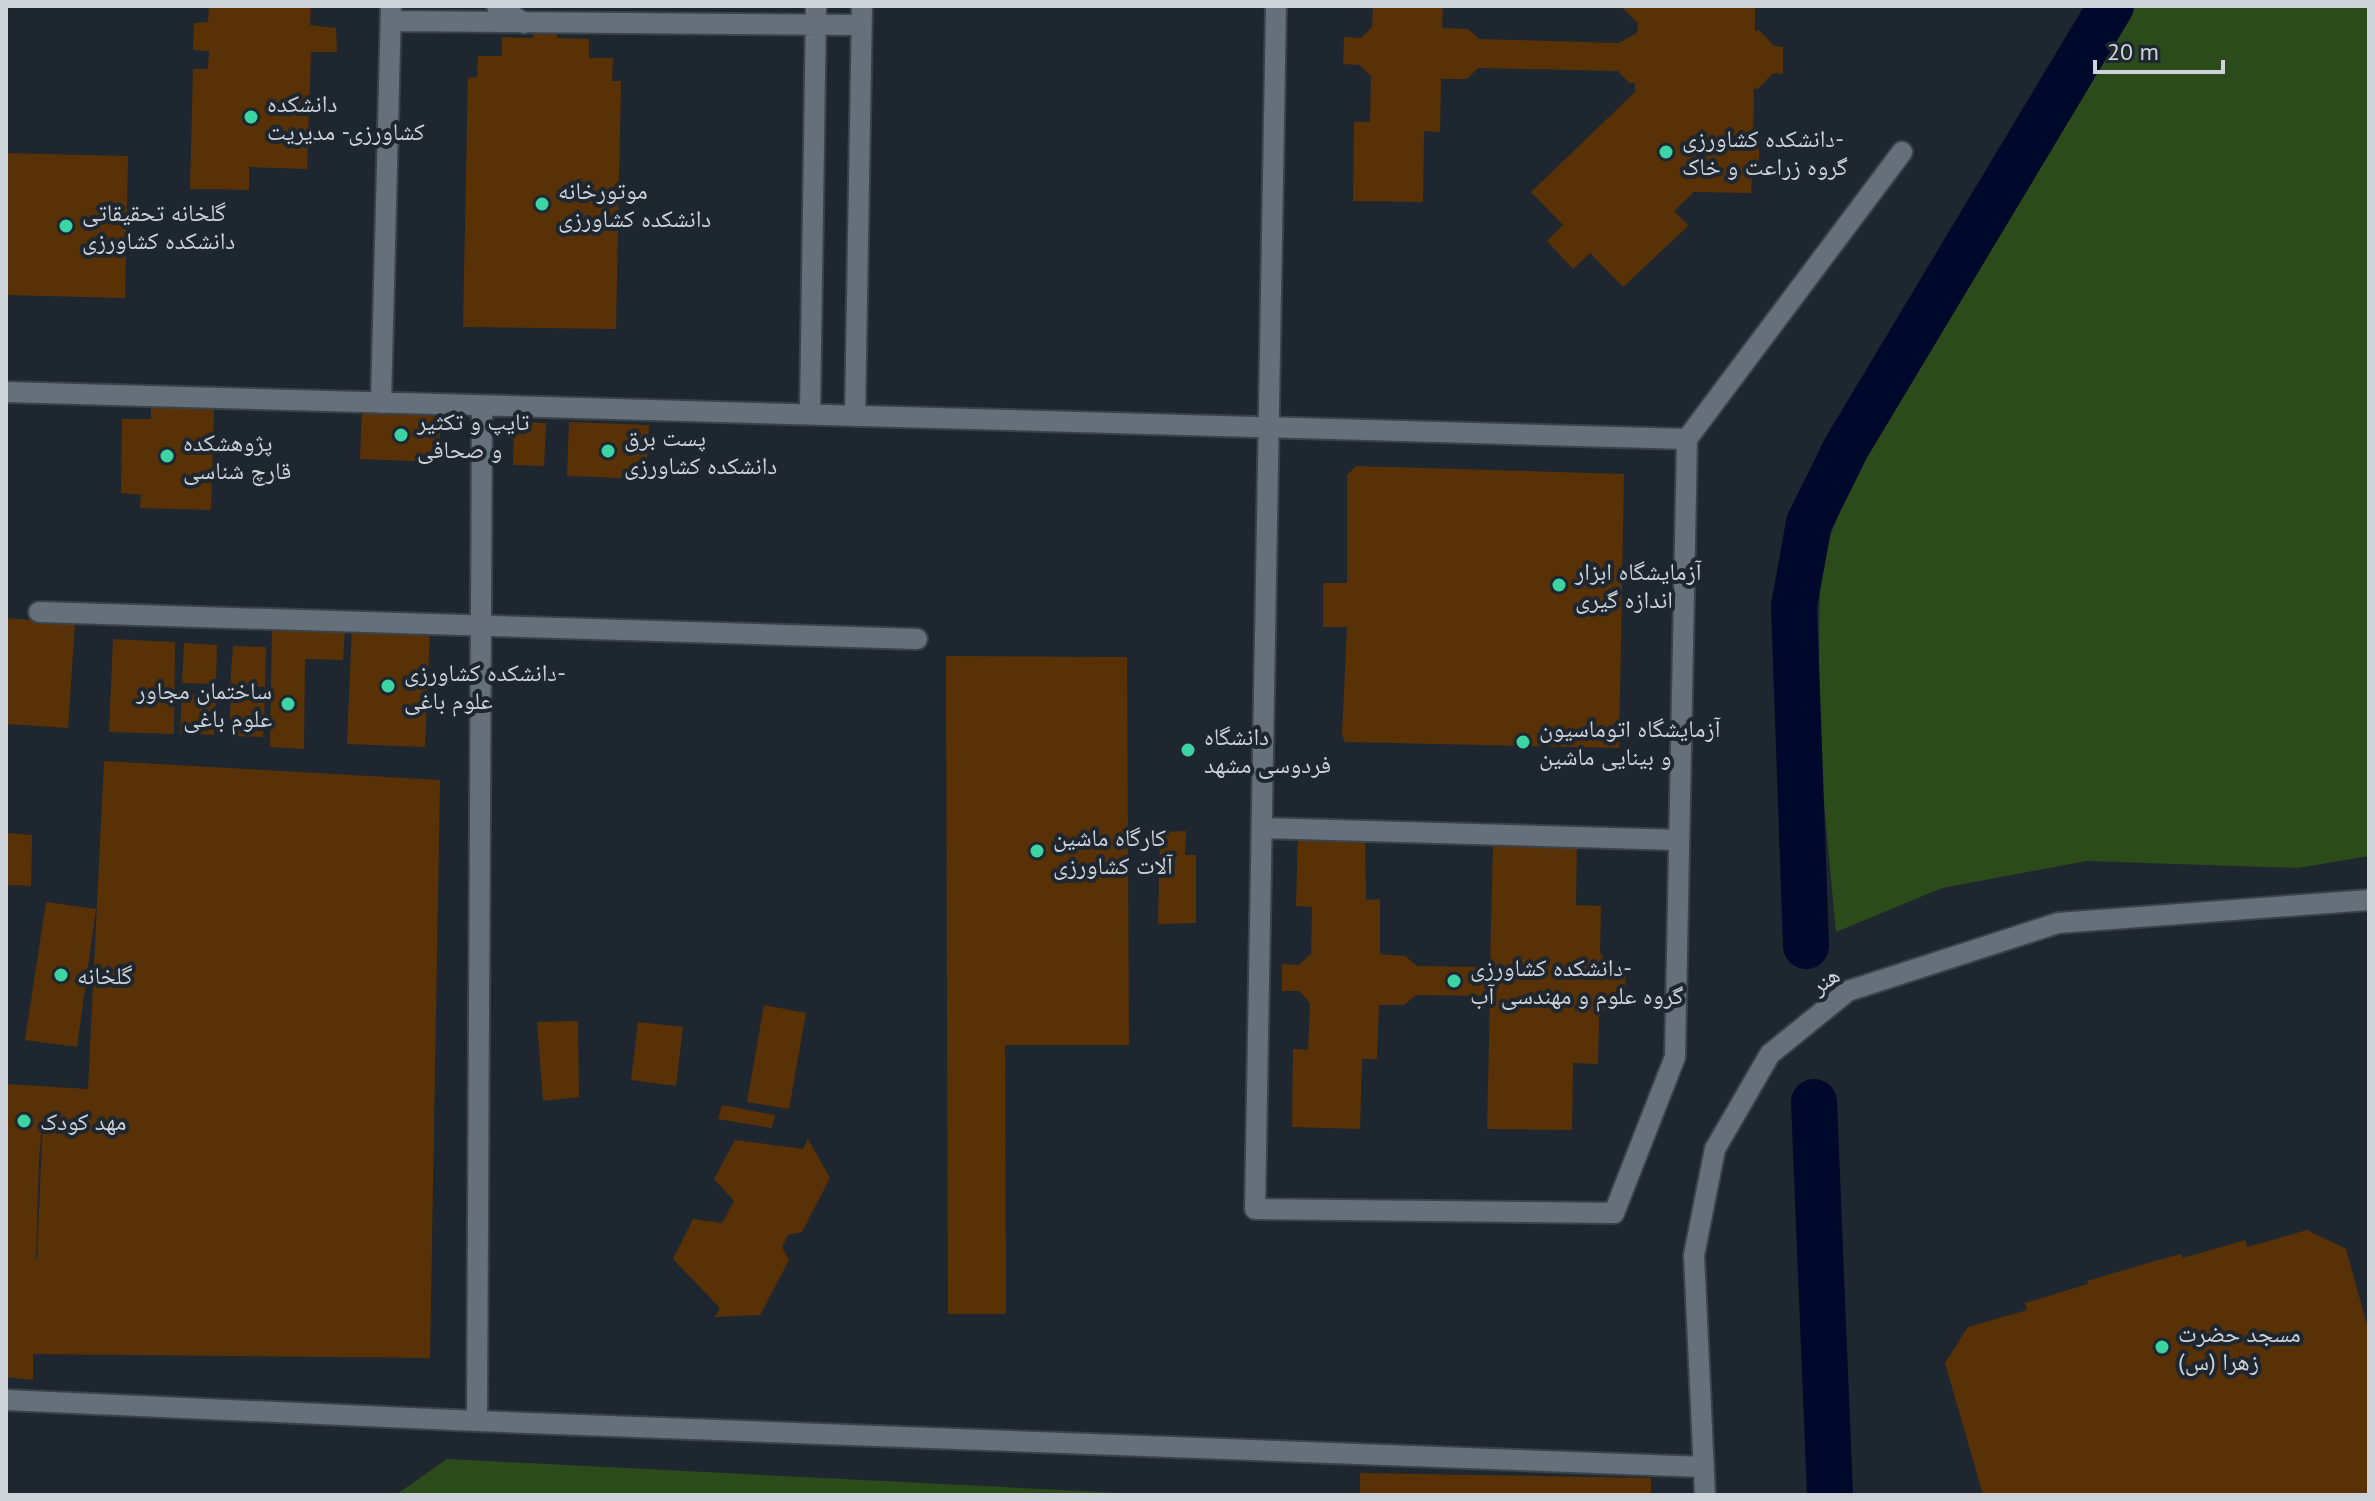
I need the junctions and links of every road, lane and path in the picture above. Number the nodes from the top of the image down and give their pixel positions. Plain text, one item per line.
1 (497, 6) edge
2 (1276, 6) edge
3 (391, 14) edge
4 (816, 16) edge
5 (861, 16) edge
6 (524, 23) junction
7 (1902, 152) dead end
8 (6, 392) edge
9 (381, 403) junction
10 (482, 406) junction
11 (810, 414) junction
12 (855, 416) junction
13 (1269, 428) junction
14 (1687, 439) junction
15 (39, 612) dead end
16 (481, 626) junction
17 (917, 639) dead end
18 (1262, 828) junction
19 (1679, 840) junction
20 (2369, 900) edge
21 (6, 1400) edge
22 (477, 1421) junction
23 (1704, 1467) junction
24 (1705, 1495) edge

1 - 6 lane
2 - 13 lane
3 - 6 lane
3 - 9 lane
4 - 5 lane
4 - 6 lane
4 - 11 lane
5 - 12 lane
7 - 14 lane
8 - 9 lane
9 - 10 lane
10 - 11 lane
10 - 16 lane
11 - 12 lane
12 - 13 lane
13 - 14 lane
13 - 18 lane
14 - 19 lane
15 - 16 lane
16 - 17 lane
16 - 22 lane
18 - 19 lane
18 - 19 lane
20 - 23 lane, هنر
21 - 22 lane
22 - 23 lane
23 - 24 lane, هنر

